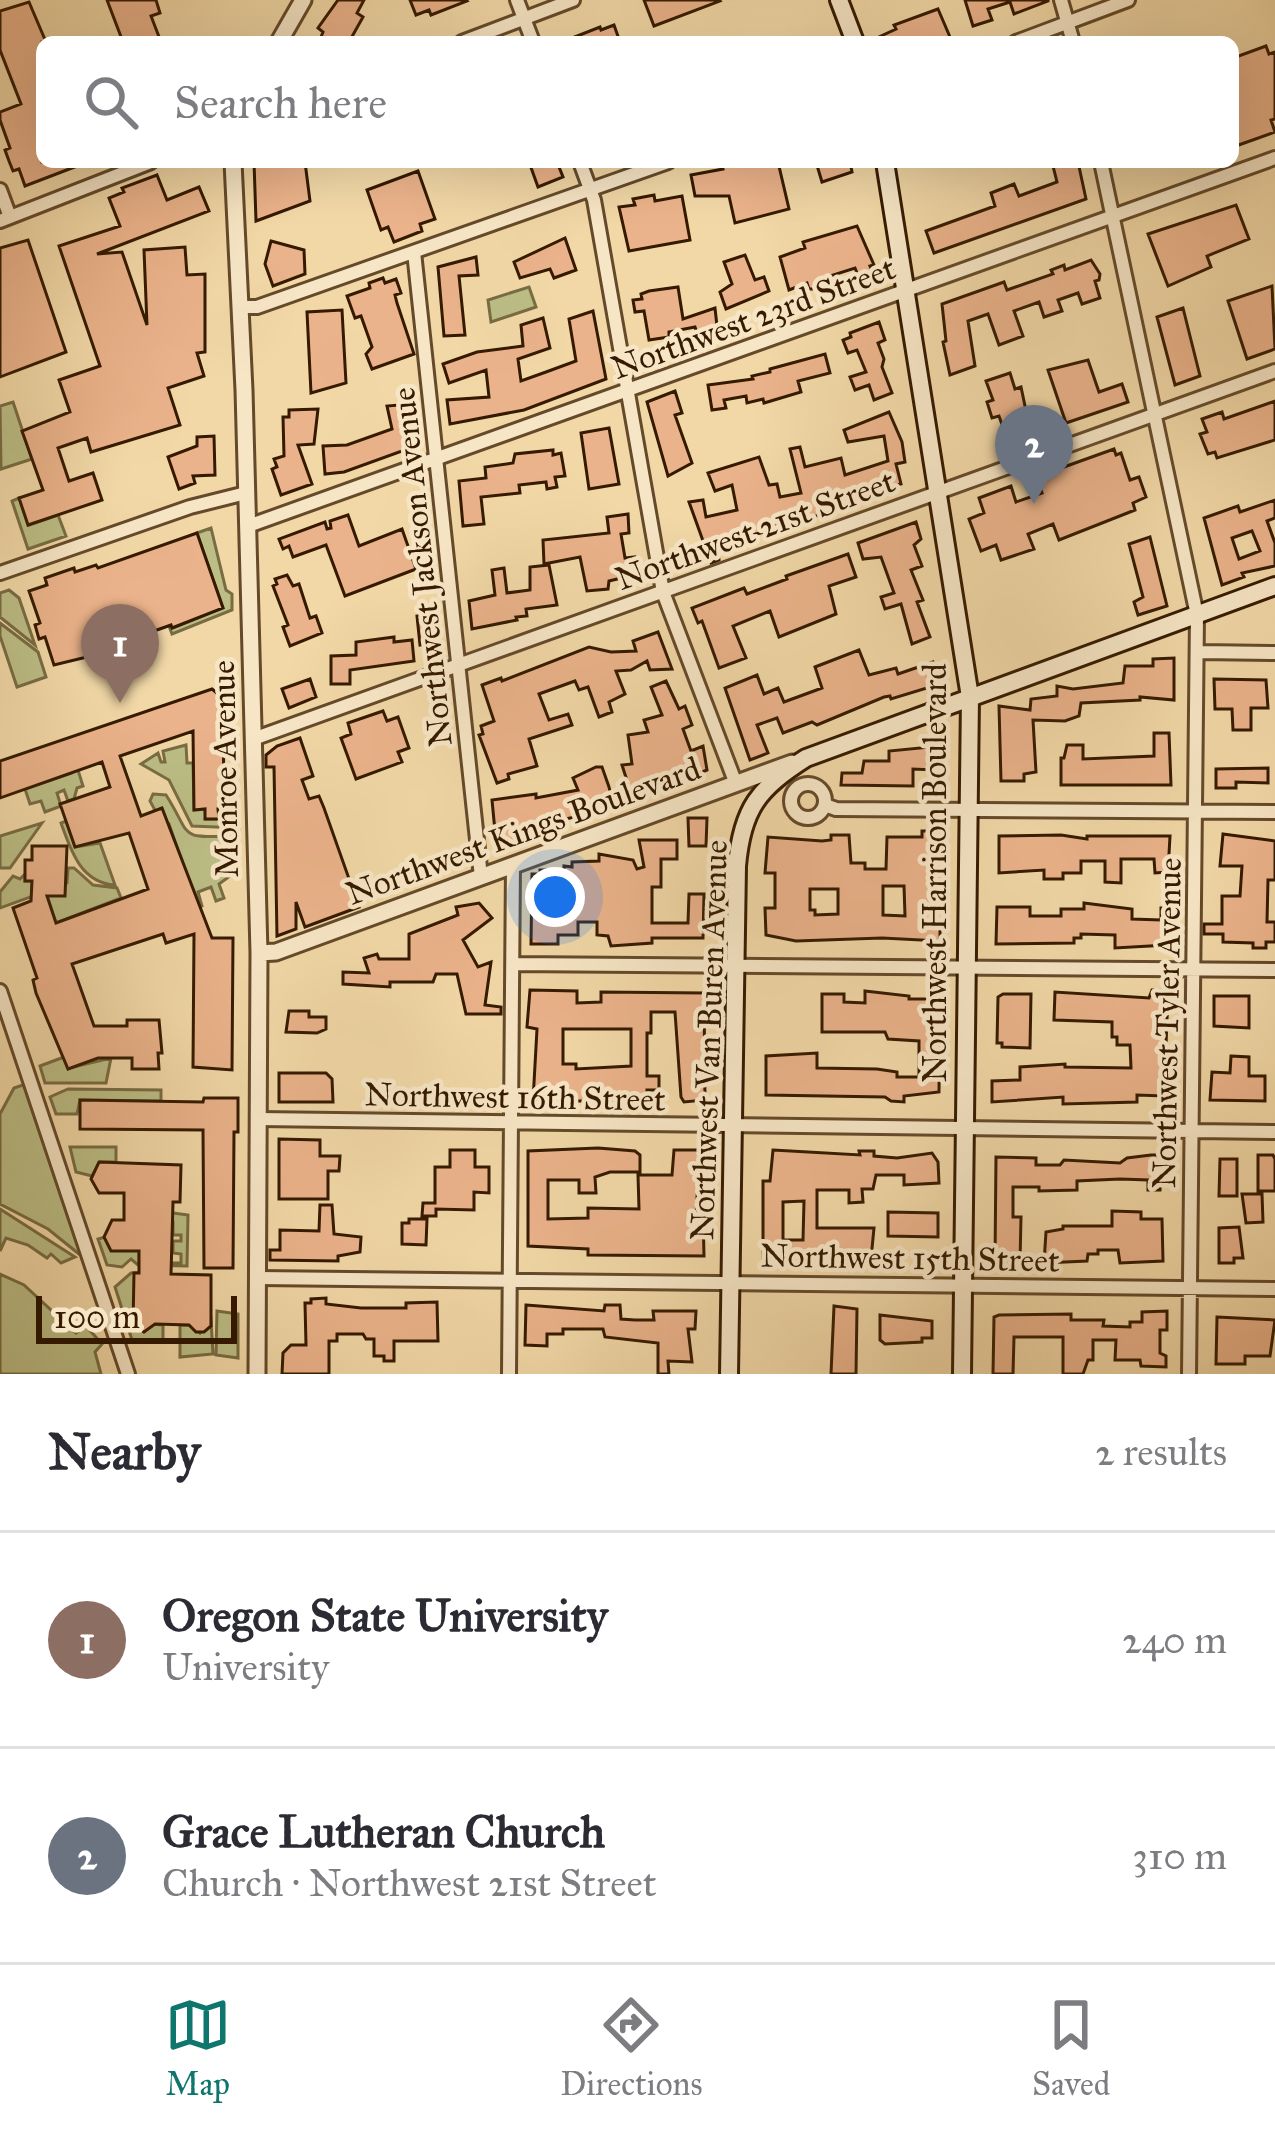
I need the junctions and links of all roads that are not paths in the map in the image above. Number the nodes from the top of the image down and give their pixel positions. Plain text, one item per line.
1 (302, 0) edge
2 (517, 0) edge
3 (573, 0) edge
4 (839, 0) edge
5 (1061, 0) edge
6 (1128, 0) edge
7 (524, 19) junction
8 (1069, 22) junction
9 (282, 36) edge
10 (478, 36) edge
11 (531, 36) edge
12 (853, 36) edge
13 (1032, 36) edge
14 (1072, 36) edge
15 (1275, 158) edge
16 (136, 168) edge
17 (233, 168) edge
18 (582, 168) edge
19 (651, 168) edge
20 (886, 168) edge
21 (1102, 168) edge
22 (591, 189) junction
23 (0, 190) edge
24 (1113, 216) junction
25 (5, 219) edge
26 (414, 252) junction
27 (906, 291) junction
28 (241, 307) junction
29 (1275, 371) edge
30 (626, 390) junction
31 (1156, 413) junction
32 (438, 458) junction
33 (939, 491) junction
34 (246, 493) junction
35 (248, 526) junction
36 (0, 573) edge
37 (1275, 586) edge
38 (663, 592) junction
39 (1197, 624) junction
40 (1200, 652) junction
41 (1275, 653) edge
42 (458, 666) junction
43 (1197, 673) junction
44 (970, 697) junction
45 (253, 739) junction
46 (806, 758) junction
47 (736, 784) junction
48 (753, 800) junction
49 (825, 805) dead end
50 (969, 810) junction
51 (1195, 812) junction
52 (1275, 812) edge
53 (513, 864) junction
54 (481, 877) junction
55 (259, 953) junction
56 (513, 964) junction
57 (736, 965) junction
58 (968, 967) junction
59 (1193, 969) junction
60 (1275, 970) edge
61 (0, 991) edge
62 (258, 1119) junction
63 (513, 1122) junction
64 (733, 1124) junction
65 (964, 1128) junction
66 (1192, 1132) junction
67 (1275, 1132) edge
68 (257, 1278) junction
69 (509, 1279) junction
70 (731, 1281) junction
71 (962, 1286) junction
72 (1191, 1288) junction
73 (1275, 1289) edge
74 (128, 1374) edge
75 (257, 1374) edge
76 (509, 1374) edge
77 (729, 1374) edge
78 (962, 1374) edge
79 (1189, 1374) edge

1 - 9 street
2 - 7 street
3 - 7 street
4 - 12 main road
5 - 8 street
6 - 8 street
7 - 10 street
7 - 11 street
8 - 13 street
8 - 14 street
15 - 24 street, Northwest 23rd Street
16 - 25 street
17 - 28 street, Monroe Avenue
18 - 22 street, Northwest Van Buren Avenue
19 - 22 street
20 - 27 main road, Northwest Harrison Boulevard
21 - 24 street, Northwest Tyler Avenue
22 - 26 street
22 - 30 street, Northwest Van Buren Avenue
23 - 25 street
24 - 27 street, Northwest 23rd Street
24 - 31 street, Northwest Tyler Avenue
26 - 28 street
26 - 32 street, Northwest Jackson Avenue
27 - 30 street, Northwest 23rd Street
27 - 33 main road, Northwest Harrison Boulevard
28 - 34 street, Monroe Avenue
29 - 31 street, Northwest 21st Street
30 - 32 street, Northwest 23rd Street
30 - 38 street, Northwest Van Buren Avenue
31 - 33 street, Northwest 21st Street
31 - 39 street, Northwest Tyler Avenue
32 - 35 street, Northwest 23rd Street
32 - 42 street, Northwest Jackson Avenue
33 - 38 street, Northwest 21st Street
33 - 44 main road, Northwest Harrison Boulevard
34 - 35 street, Monroe Avenue
34 - 36 street
35 - 45 street, Monroe Avenue
37 - 39 main road, Northwest Kings Boulevard
38 - 42 street, Northwest 21st Street
38 - 47 street, Northwest Van Buren Avenue
39 - 40 street, Northwest Tyler Avenue
39 - 43 street, Northwest Tyler Avenue
39 - 44 main road, Northwest Kings Boulevard
40 - 41 street
40 - 43 street, Northwest Tyler Avenue
42 - 45 street, Northwest 21st Street
42 - 54 street, Northwest Jackson Avenue
43 - 51 street, Northwest Tyler Avenue
44 - 46 main road, Northwest Kings Boulevard
44 - 50 main road, Northwest Harrison Boulevard
45 - 55 street, Monroe Avenue
46 - 47 street, Northwest Kings Boulevard
46 - 48 main road, Northwest Kings Boulevard
47 - 48 street, Northwest Van Buren Avenue
47 - 53 street, Northwest Kings Boulevard
48 - 57 main road, Northwest Van Buren Avenue
49 - 50 street
50 - 51 street
50 - 58 main road, Northwest Harrison Boulevard
51 - 52 street
51 - 59 street, Northwest Tyler Avenue
53 - 54 street, Northwest Kings Boulevard
53 - 56 street
54 - 55 street, Northwest Kings Boulevard
55 - 62 street, Monroe Avenue
56 - 57 street
56 - 63 street
57 - 58 street
57 - 64 main road, Northwest Van Buren Avenue
58 - 59 street
58 - 65 main road, Northwest Harrison Boulevard
59 - 60 street
59 - 66 street, Northwest Tyler Avenue
61 - 74 street
62 - 63 street, Northwest 16th Street
62 - 68 street, Monroe Avenue
63 - 64 street, Northwest 16th Street
63 - 69 street
64 - 65 street, Northwest 16th Street
64 - 70 main road, Northwest Van Buren Avenue
65 - 66 street, Northwest 16th Street
65 - 71 main road, Northwest Harrison Boulevard
66 - 67 street, Northwest 16th Street
66 - 72 street, Northwest Tyler Avenue
68 - 69 street, Northwest 15th Street
68 - 75 street, Monroe Avenue
69 - 70 street, Northwest 15th Street
69 - 76 street
70 - 71 street, Northwest 15th Street
70 - 77 main road, Northwest Van Buren Avenue
71 - 72 street, Northwest 15th Street
71 - 78 main road, Northwest Harrison Boulevard
72 - 73 street, Northwest 15th Street
72 - 79 street, Northwest Tyler Avenue

